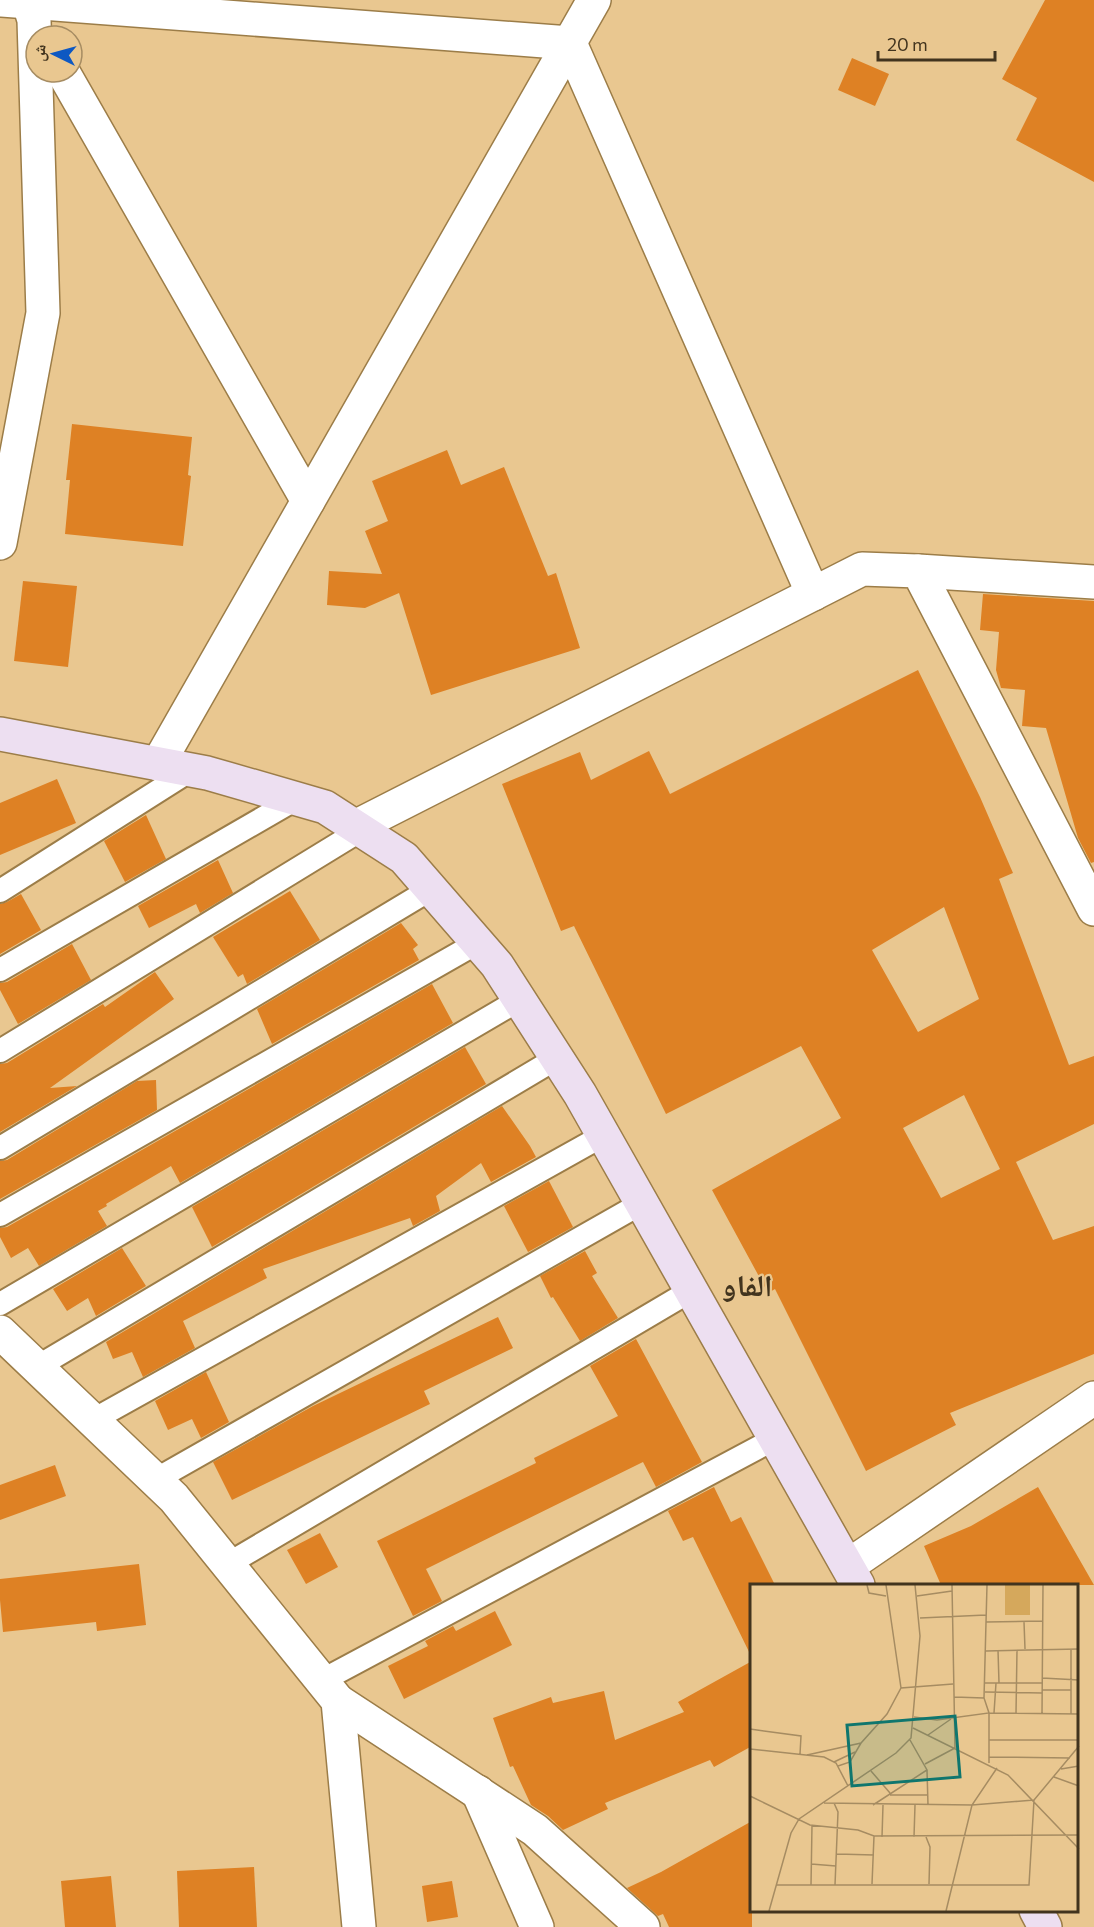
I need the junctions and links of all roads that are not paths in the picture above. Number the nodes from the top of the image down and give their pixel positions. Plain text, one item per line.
1 (594, 0) edge
2 (27, 11) edge
3 (570, 43) junction
4 (70, 84) edge
5 (308, 501) junction
6 (0, 543) edge
7 (918, 571) junction
8 (1094, 582) edge
9 (813, 594) junction
10 (0, 734) edge
11 (158, 764) junction
12 (191, 770) junction
13 (296, 799) junction
14 (358, 829) junction
15 (431, 889) junction
16 (0, 891) edge
17 (1094, 909) edge
18 (477, 943) junction
19 (0, 970) edge
20 (519, 1000) junction
21 (0, 1051) edge
22 (557, 1058) junction
23 (604, 1135) junction
24 (0, 1148) edge
25 (642, 1203) junction
26 (0, 1215) edge
27 (692, 1290) junction
28 (0, 1305) edge
29 (0, 1332) edge
30 (37, 1367) junction
31 (1094, 1398) edge
32 (93, 1420) junction
33 (776, 1438) junction
34 (155, 1480) junction
35 (228, 1564) junction
36 (853, 1575) edge
37 (330, 1691) junction
38 (478, 1792) junction
39 (1037, 1912) edge
40 (359, 1927) edge
41 (537, 1927) edge
42 (644, 1927) edge
43 (1045, 1927) edge

1 - 3 street
2 - 3 street
2 - 6 street
3 - 5 street
3 - 9 street
4 - 5 street
5 - 11 street
7 - 8 street
7 - 9 street
7 - 17 street
9 - 14 street
10 - 11 street
11 - 12 street
12 - 13 street
12 - 16 lane
13 - 14 street
13 - 19 lane
14 - 15 street
14 - 21 lane
15 - 18 street
15 - 24 lane
18 - 20 street
18 - 26 lane
20 - 22 street
20 - 28 lane
22 - 23 street
22 - 30 lane
23 - 25 street
23 - 32 lane
25 - 27 street
25 - 34 lane
27 - 33 street
27 - 35 lane
29 - 30 street
30 - 32 street
31 - 36 street
32 - 34 street
33 - 36 street
33 - 37 lane
34 - 35 street
35 - 37 street
37 - 38 street
37 - 40 street
38 - 41 street
38 - 42 street
39 - 43 street

